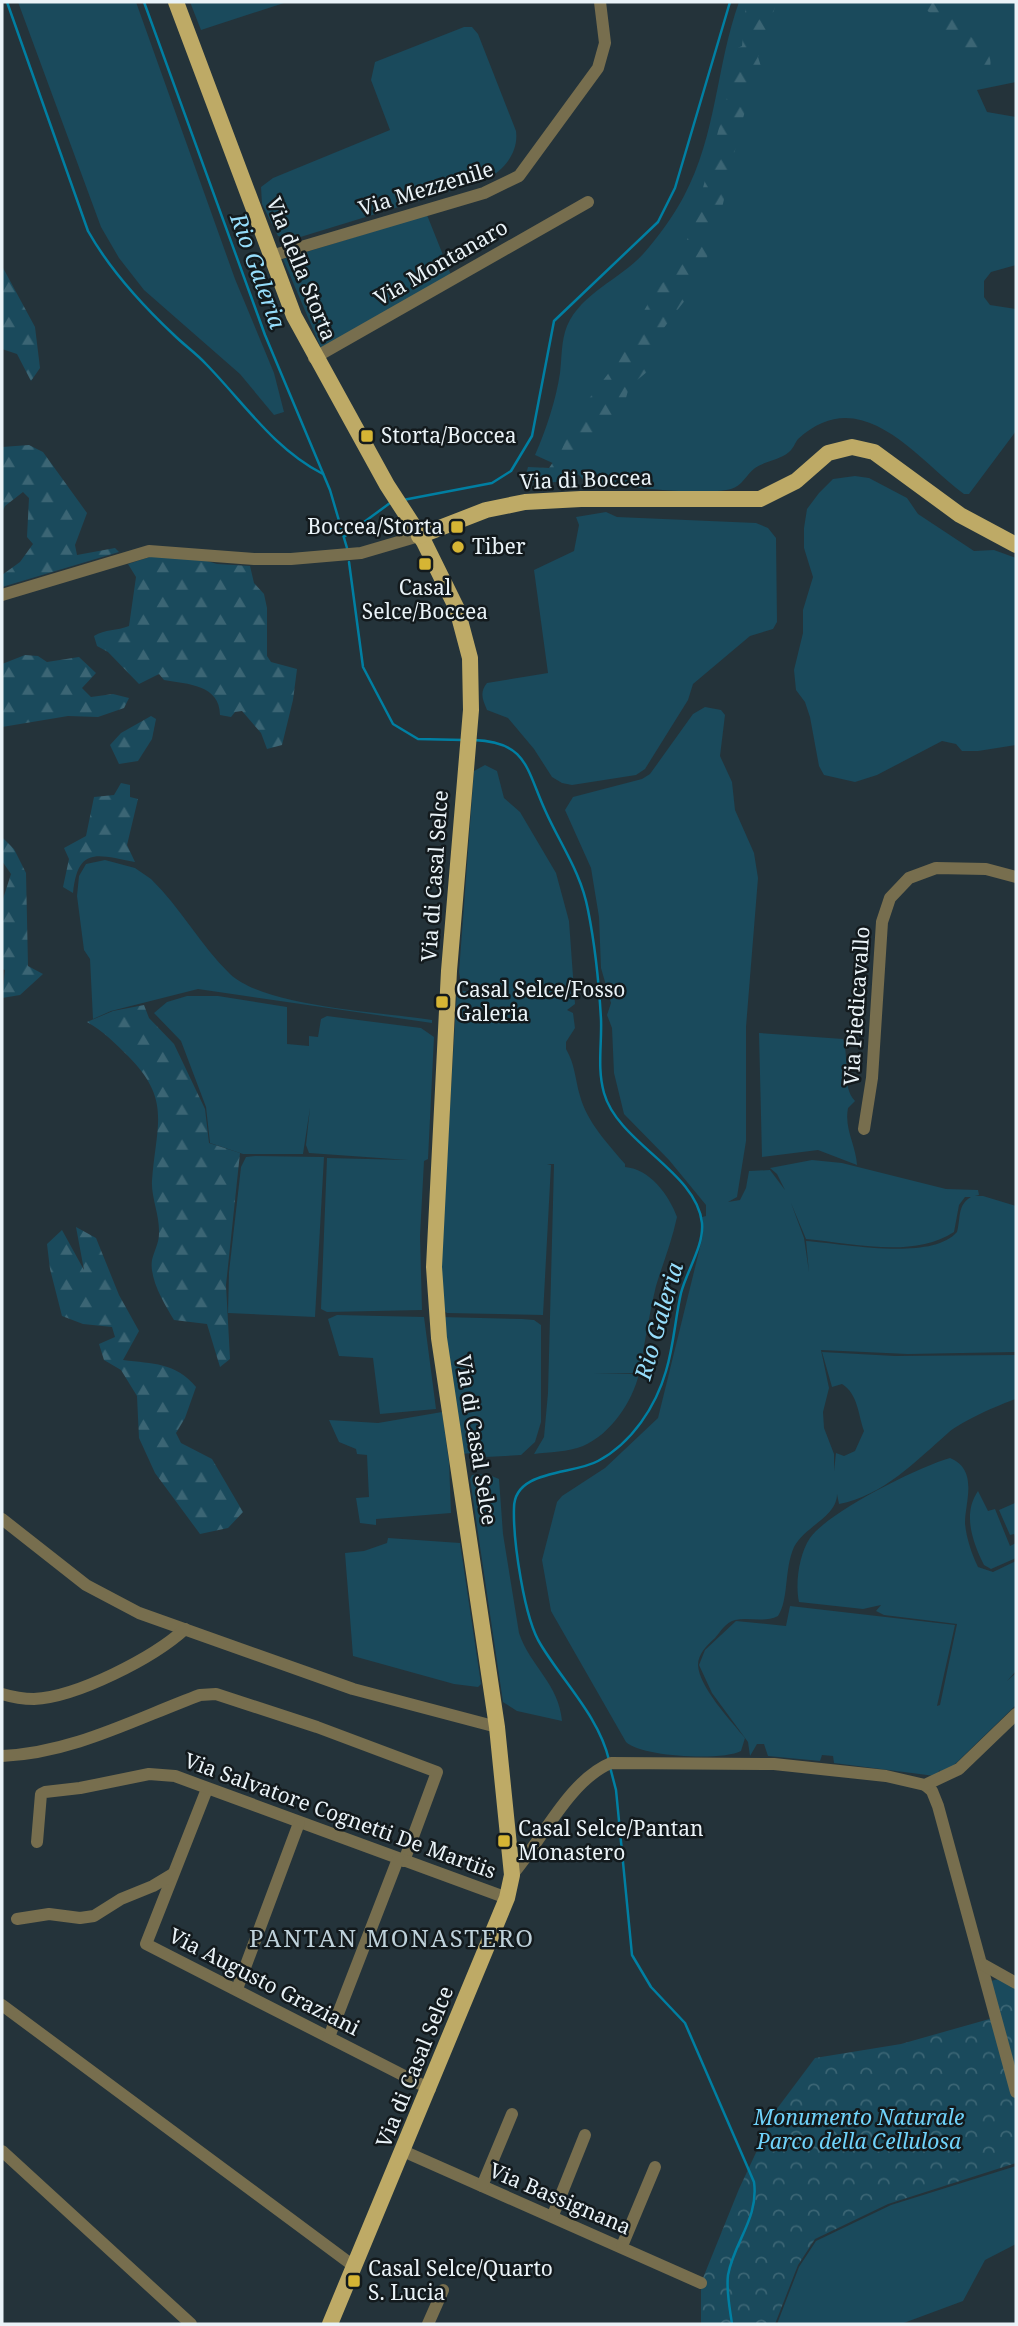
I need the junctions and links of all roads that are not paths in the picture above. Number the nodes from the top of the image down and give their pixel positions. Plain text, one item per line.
1 (176, 2) edge
2 (600, 2) edge
3 (587, 202) dead end
4 (271, 256) junction
5 (314, 358) junction
6 (419, 536) junction
7 (1016, 545) edge
8 (2, 595) edge
9 (1016, 877) edge
10 (864, 1129) dead end
11 (2, 1519) edge
12 (185, 1629) junction
13 (2, 1694) edge
14 (1016, 1714) edge
15 (497, 1727) junction
16 (2, 1756) edge
17 (925, 1785) junction
18 (207, 1789) junction
19 (299, 1823) junction
20 (37, 1842) dead end
21 (401, 1860) junction
22 (173, 1874) junction
23 (512, 1875) junction
24 (508, 1898) junction
25 (17, 1919) dead end
26 (982, 1964) junction
27 (1016, 1983) edge
28 (237, 1989) junction
29 (2, 2005) edge
30 (329, 2037) junction
31 (430, 2089) junction
32 (1016, 2092) edge
33 (512, 2114) dead end
34 (586, 2135) dead end
35 (2, 2151) edge
36 (404, 2151) junction
37 (655, 2167) dead end
38 (482, 2186) junction
39 (553, 2215) junction
40 (622, 2246) junction
41 (355, 2267) junction
42 (701, 2283) dead end
43 (443, 2290) dead end
44 (191, 2324) edge
45 (330, 2324) edge
46 (428, 2324) edge

1 - 4 main road, Via della Storta
2 - 4 street, Via Mezzenile
3 - 5 street, Via Montanaro
4 - 5 main road, Via della Storta
5 - 6 main road, Via della Storta
6 - 7 main road, Via di Boccea
6 - 8 street, Via di Boccea
6 - 15 main road, Via di Casal Selce
9 - 10 street, Via Piedicavallo
11 - 12 street
12 - 13 street
12 - 15 street
14 - 17 street
15 - 23 main road, Via di Casal Selce
16 - 21 street
17 - 23 street
17 - 26 street
18 - 19 street, Via Salvatore Cognetti De Martiis
18 - 20 street, Via Salvatore Cognetti De Martiis
18 - 22 street, Via Augusto Graziani
19 - 21 street, Via Salvatore Cognetti De Martiis
19 - 28 street
21 - 24 street, Via Salvatore Cognetti De Martiis
21 - 30 street
22 - 25 street
22 - 28 street, Via Augusto Graziani
23 - 24 main road, Via di Casal Selce
24 - 31 main road, Via di Casal Selce
26 - 27 street
26 - 32 street
28 - 30 street, Via Augusto Graziani
29 - 41 street
30 - 31 street, Via Augusto Graziani
31 - 36 main road, Via di Casal Selce
33 - 38 street
34 - 39 street
35 - 44 street
36 - 38 street, Via Bassignana
36 - 41 main road, Via di Casal Selce
37 - 40 street
38 - 39 street, Via Bassignana
39 - 40 street, Via Bassignana
40 - 42 street, Via Bassignana
41 - 45 main road, Via di Casal Selce
43 - 46 street

